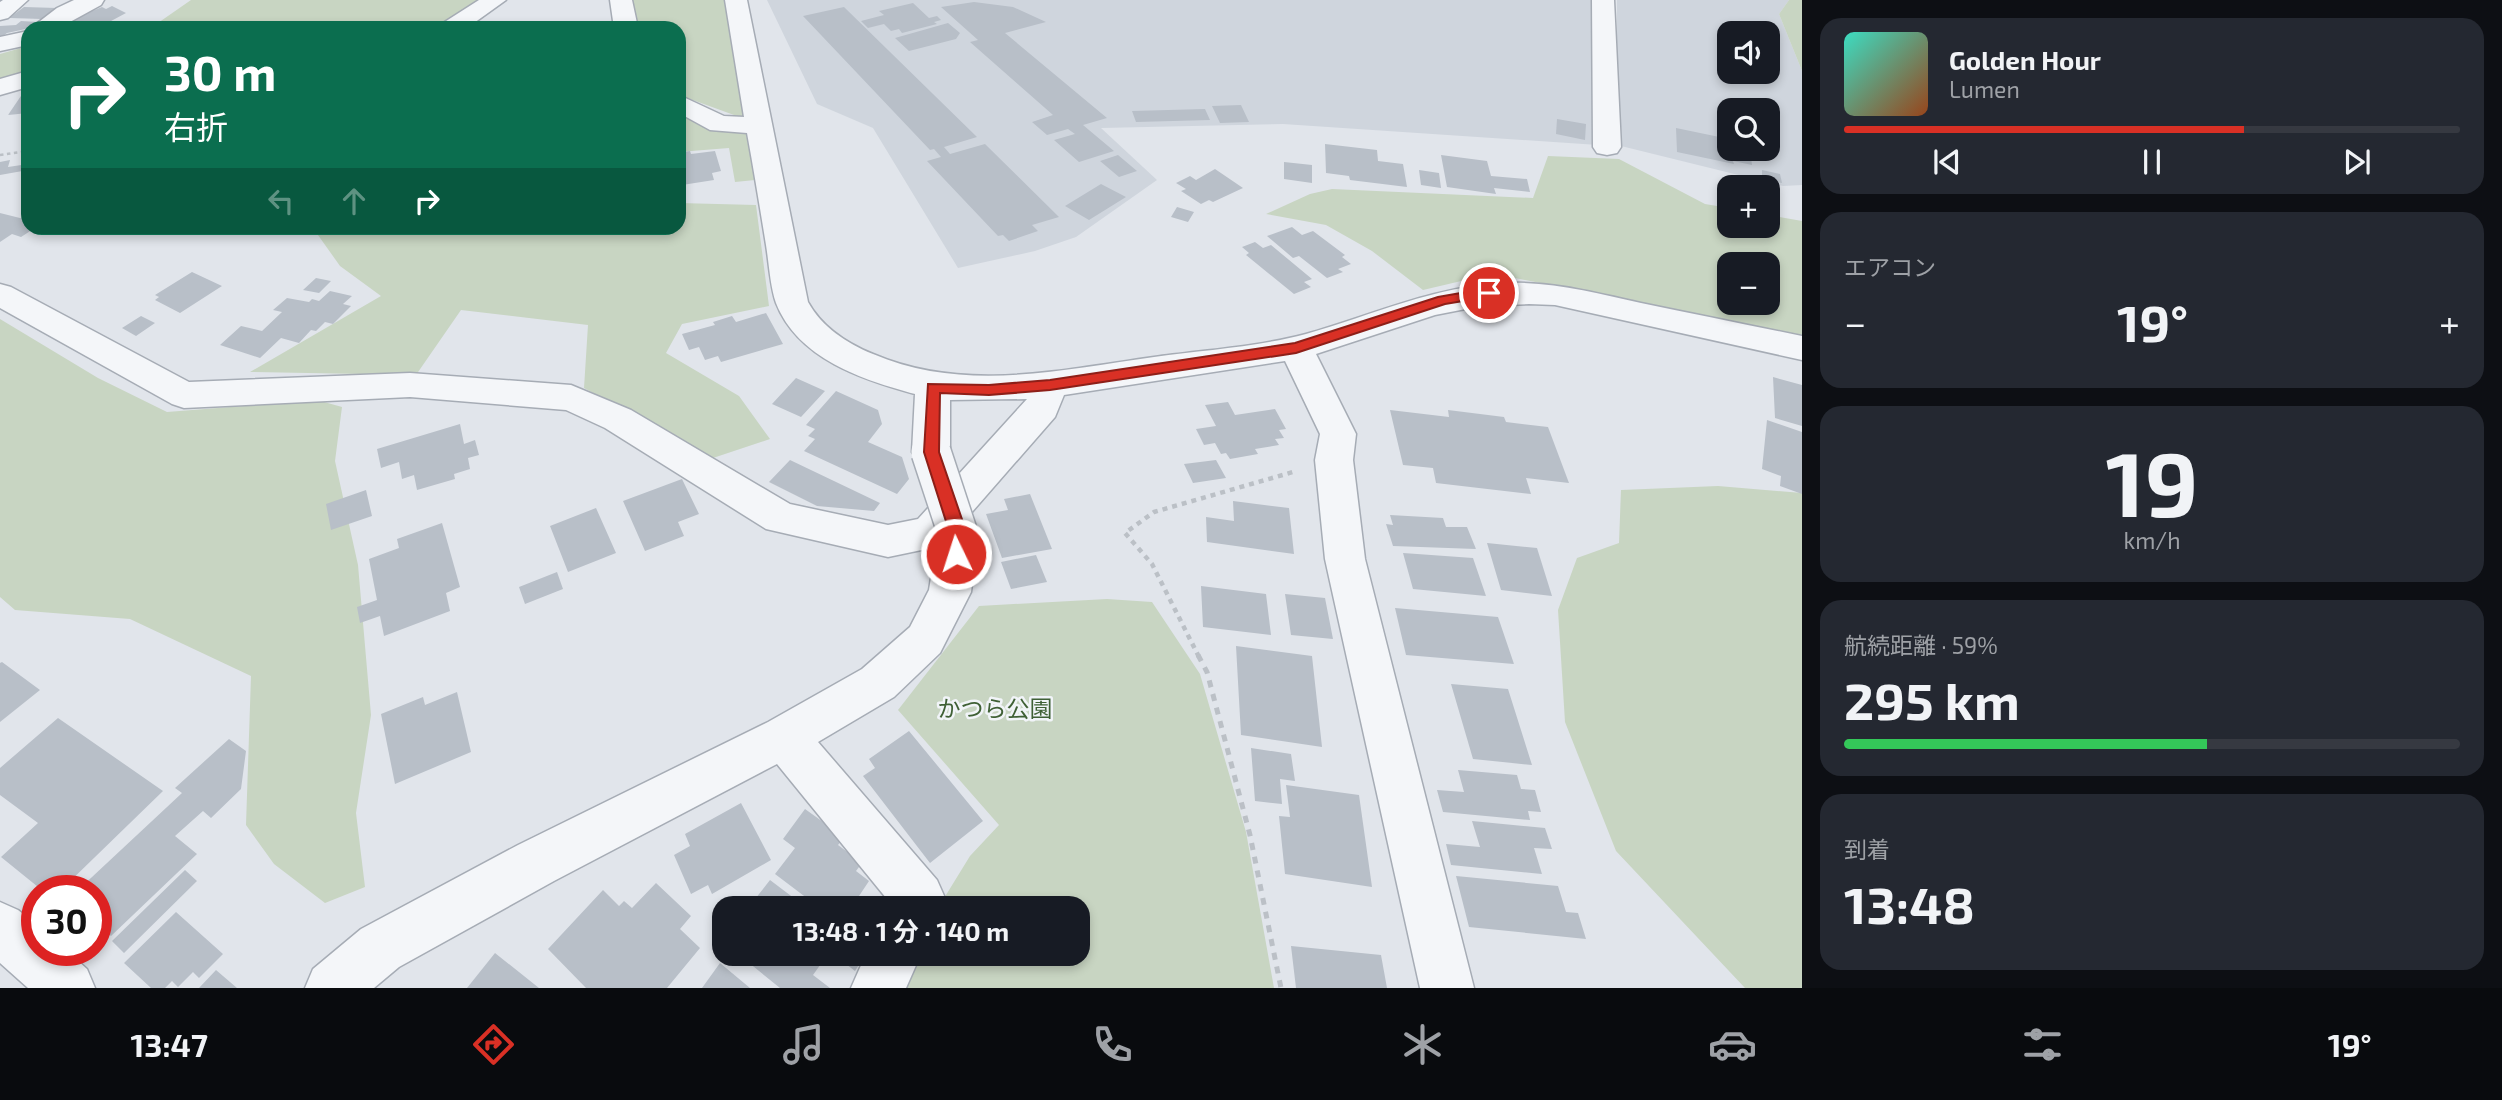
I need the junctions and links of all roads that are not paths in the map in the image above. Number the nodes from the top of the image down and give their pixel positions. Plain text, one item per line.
1 (17, 0) edge
2 (93, 0) edge
3 (495, 0) edge
4 (621, 0) edge
5 (736, 0) edge
6 (1603, 0) edge
7 (0, 13) edge
8 (53, 21) edge
9 (462, 21) edge
10 (625, 21) edge
11 (21, 40) edge
12 (0, 44) edge
13 (21, 81) edge
14 (0, 86) edge
15 (686, 107) edge
16 (759, 126) junction
17 (1607, 147) dead end
18 (0, 294) edge
19 (1296, 348) junction
20 (1802, 348) edge
21 (1050, 385) junction
22 (933, 388) junction
23 (784, 737) junction
24 (917, 896) edge
25 (0, 929) edge
26 (888, 966) edge
27 (68, 988) edge
28 (332, 988) edge
29 (878, 988) edge
30 (1447, 988) edge

1 - 7 street
2 - 8 street
3 - 9 street
4 - 10 street
5 - 16 street
6 - 17 street
11 - 12 street
13 - 14 street
15 - 16 street
16 - 22 street
18 - 21 street
19 - 20 street
19 - 21 street
19 - 30 street
21 - 22 street
22 - 23 street, bridge
23 - 24 street
23 - 28 street
25 - 27 street
26 - 29 street

